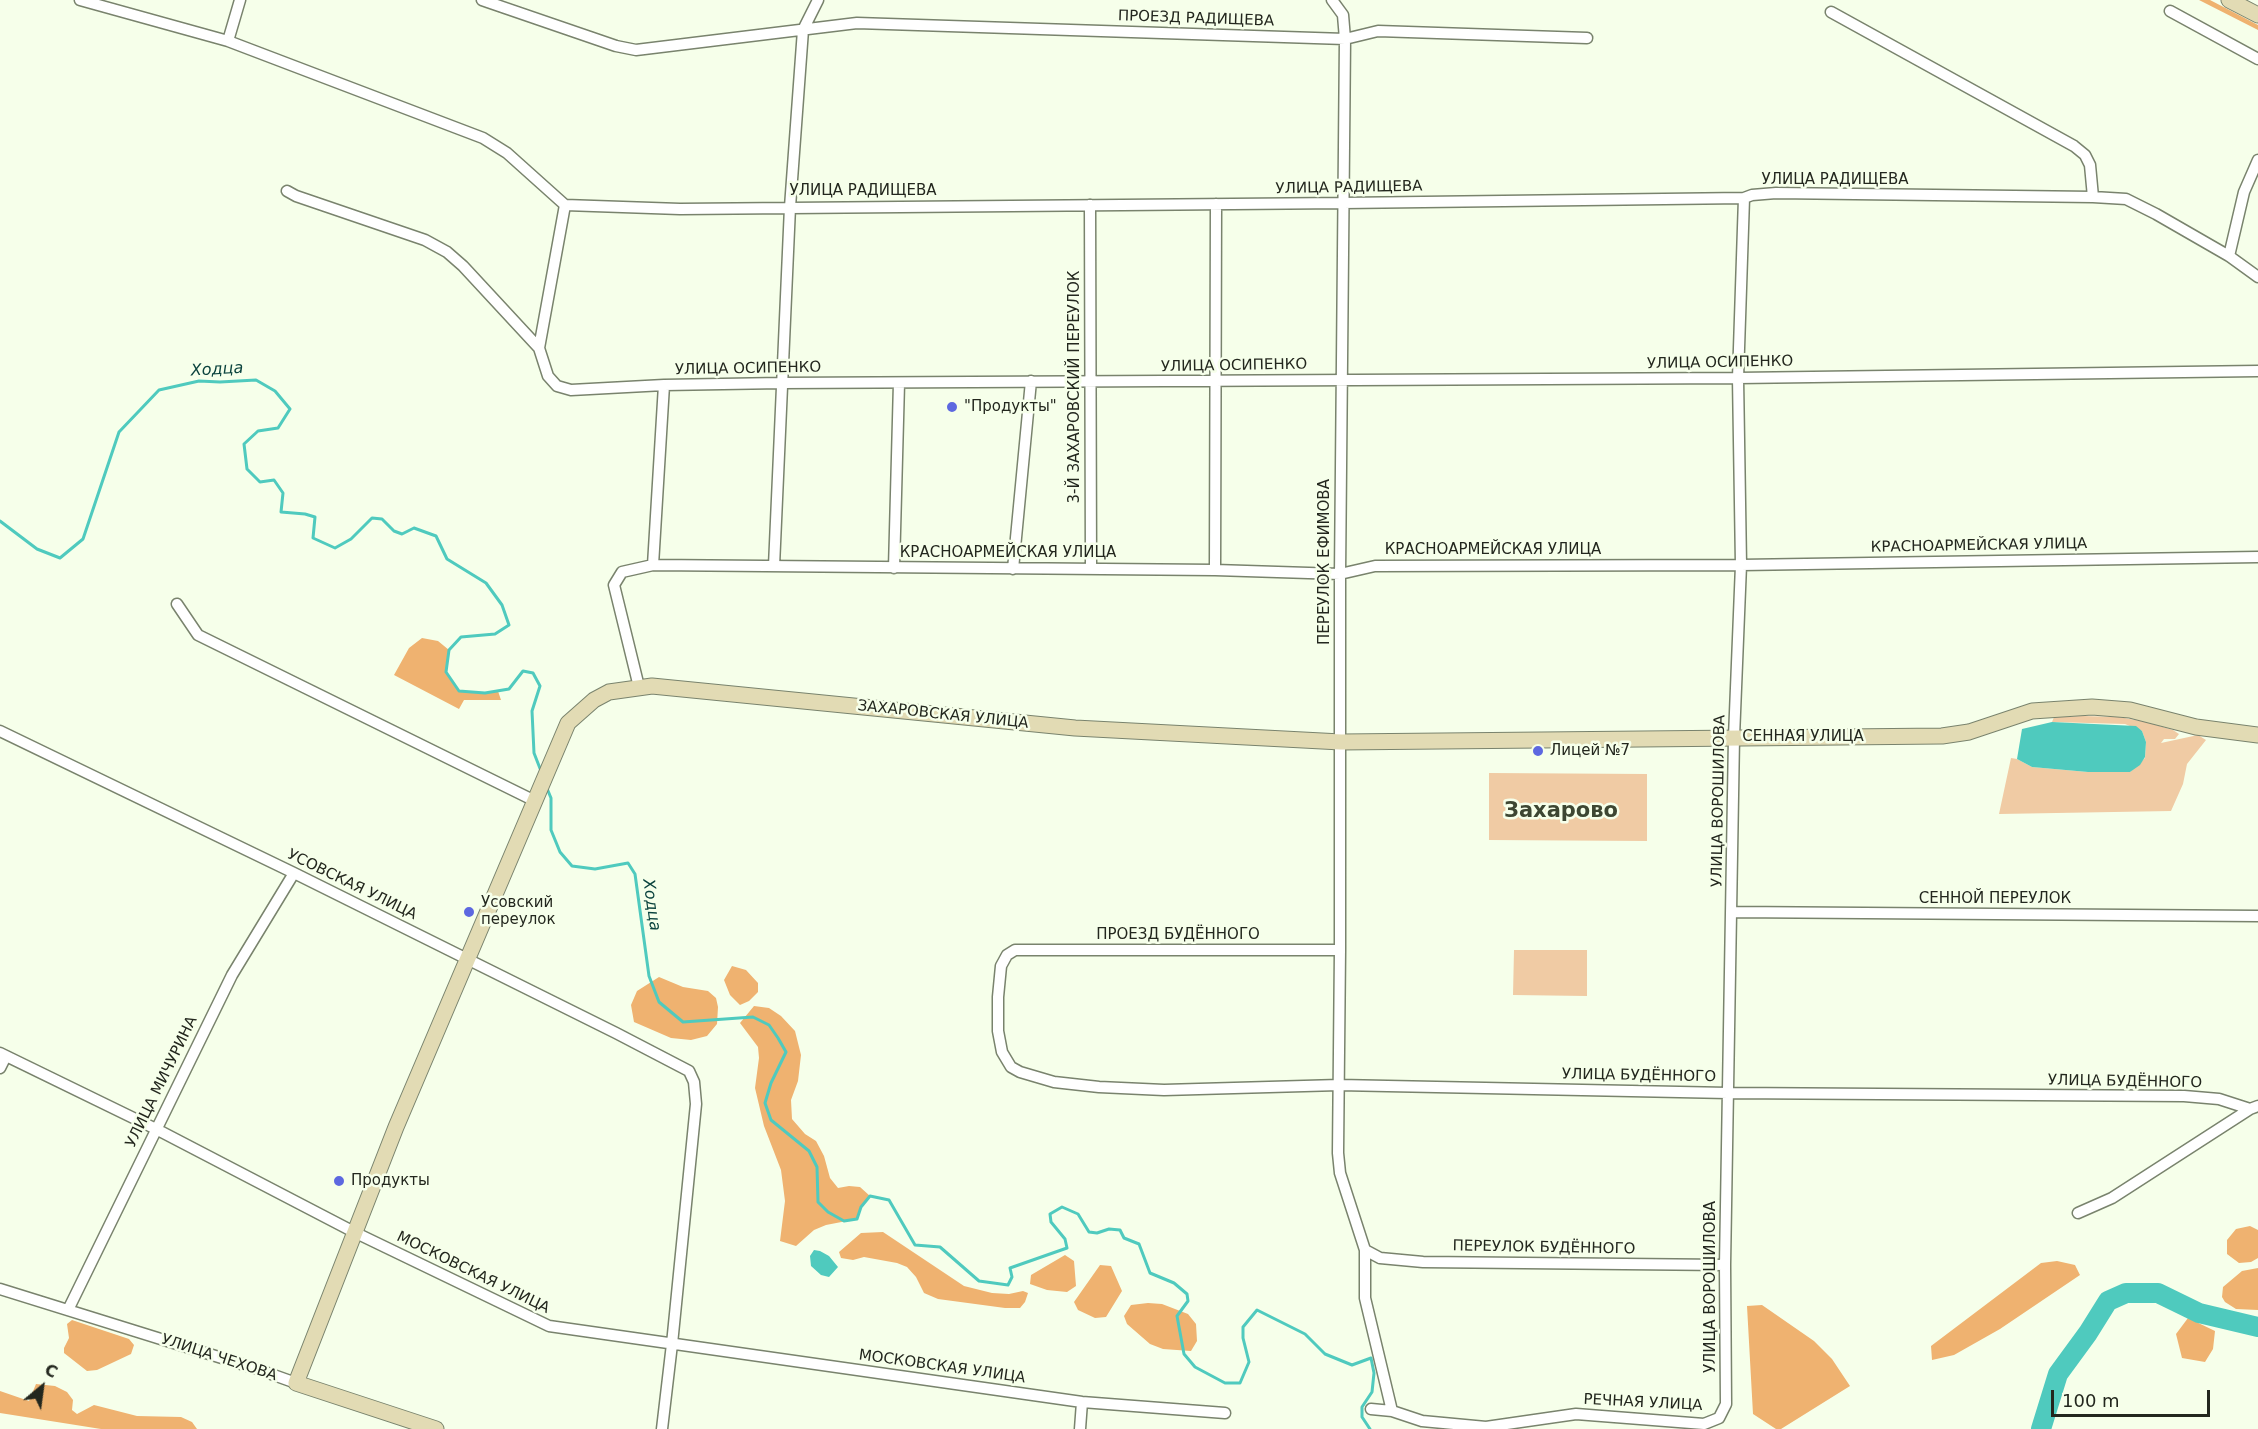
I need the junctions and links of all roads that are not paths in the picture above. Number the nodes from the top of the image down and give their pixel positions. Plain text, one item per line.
1 (80, 0) edge
2 (240, 0) edge
3 (482, 0) edge
4 (818, 0) edge
5 (1332, 0) edge
6 (2229, 0) edge
7 (2170, 11) dead end
8 (1831, 12) dead end
9 (2258, 15) edge
10 (803, 30) junction
11 (1587, 38) dead end
12 (1345, 39) junction
13 (228, 41) junction
14 (2258, 59) edge
15 (2258, 160) edge
16 (287, 191) dead end
17 (2093, 197) junction
18 (1744, 198) junction
19 (1343, 203) junction
20 (1216, 204) junction
21 (565, 205) junction
22 (1090, 205) junction
23 (790, 207) junction
24 (2229, 256) junction
25 (2258, 277) edge
26 (539, 348) junction
27 (2258, 371) edge
28 (1738, 378) junction
29 (1342, 380) junction
30 (1031, 381) junction
31 (1090, 382) junction
32 (1214, 382) junction
33 (781, 383) junction
34 (899, 383) junction
35 (664, 385) junction
36 (2258, 557) edge
37 (653, 565) junction
38 (1741, 565) junction
39 (774, 566) junction
40 (894, 567) junction
41 (1013, 569) junction
42 (1091, 569) junction
43 (1215, 570) junction
44 (1340, 574) junction
45 (177, 604) dead end
46 (639, 687) junction
47 (0, 731) edge
48 (2258, 735) edge
49 (1734, 737) junction
50 (1341, 742) junction
51 (538, 794) junction
52 (294, 873) junction
53 (1732, 912) junction
54 (2258, 916) edge
55 (1340, 950) junction
56 (467, 959) junction
57 (3, 1054) edge
58 (0, 1068) edge
59 (1020, 1072) joint
60 (1339, 1085) junction
61 (1728, 1093) junction
62 (2254, 1107) edge
63 (156, 1129) junction
64 (2078, 1213) dead end
65 (354, 1232) junction
66 (1365, 1250) junction
67 (1725, 1265) junction
68 (0, 1289) edge
69 (68, 1310) junction
70 (672, 1344) junction
71 (296, 1383) junction
72 (1082, 1402) junction
73 (1726, 1404) joint
74 (1371, 1409) dead end
75 (1392, 1411) junction
76 (1225, 1413) dead end
77 (436, 1429) edge
78 (662, 1429) edge
79 (1080, 1429) edge

1 - 13 street
2 - 13 street
3 - 10 street, ПРОЕЗД РАДИЩЕВА
4 - 10 street
5 - 12 street, ПЕРЕУЛОК ЕФИМОВА
6 - 9 street
7 - 14 street
8 - 17 street
10 - 12 street, ПРОЕЗД РАДИЩЕВА
10 - 23 street
11 - 12 street, ПРОЕЗД РАДИЩЕВА
12 - 19 street, ПЕРЕУЛОК ЕФИМОВА
13 - 21 street
15 - 24 street
16 - 26 street, УЛИЦА ОСИПЕНКО
17 - 18 street, УЛИЦА РАДИЩЕВА
17 - 24 street, УЛИЦА РАДИЩЕВА
18 - 19 street, УЛИЦА РАДИЩЕВА
18 - 28 street, УЛИЦА ВОРОШИЛОВА
19 - 20 street, УЛИЦА РАДИЩЕВА
19 - 29 street, ПЕРЕУЛОК ЕФИМОВА
20 - 22 street, УЛИЦА РАДИЩЕВА
20 - 32 street
21 - 23 street, УЛИЦА РАДИЩЕВА
21 - 26 street
22 - 23 street, УЛИЦА РАДИЩЕВА
22 - 31 street, 3-Й ЗАХАРОВСКИЙ ПЕРЕУЛОК
23 - 33 street
24 - 25 street, УЛИЦА РАДИЩЕВА
26 - 35 street, УЛИЦА ОСИПЕНКО
27 - 28 street, УЛИЦА ОСИПЕНКО
28 - 29 street, УЛИЦА ОСИПЕНКО
28 - 38 street, УЛИЦА ВОРОШИЛОВА
29 - 32 street, УЛИЦА ОСИПЕНКО
29 - 44 street, ПЕРЕУЛОК ЕФИМОВА
30 - 31 street, УЛИЦА ОСИПЕНКО
30 - 34 street, УЛИЦА ОСИПЕНКО
30 - 41 street
31 - 32 street, УЛИЦА ОСИПЕНКО
31 - 42 street, 3-Й ЗАХАРОВСКИЙ ПЕРЕУЛОК
32 - 43 street
33 - 34 street, УЛИЦА ОСИПЕНКО
33 - 35 street, УЛИЦА ОСИПЕНКО
33 - 39 street
34 - 40 street
35 - 37 street
36 - 38 street, КРАСНОАРМЕЙСКАЯ УЛИЦА
37 - 39 street, КРАСНОАРМЕЙСКАЯ УЛИЦА
37 - 46 street, КРАСНОАРМЕЙСКАЯ УЛИЦА
38 - 44 street, КРАСНОАРМЕЙСКАЯ УЛИЦА
38 - 49 street, УЛИЦА ВОРОШИЛОВА
39 - 40 street, КРАСНОАРМЕЙСКАЯ УЛИЦА
40 - 41 street, КРАСНОАРМЕЙСКАЯ УЛИЦА
41 - 42 street, КРАСНОАРМЕЙСКАЯ УЛИЦА
42 - 43 street, КРАСНОАРМЕЙСКАЯ УЛИЦА
43 - 44 street, КРАСНОАРМЕЙСКАЯ УЛИЦА
44 - 50 street, ПЕРЕУЛОК ЕФИМОВА
45 - 51 street
46 - 50 street, ЗАХАРОВСКАЯ УЛИЦА
46 - 51 street, ЗАХАРОВСКАЯ УЛИЦА
47 - 52 street, УСОВСКАЯ УЛИЦА
48 - 49 street, СЕННАЯ УЛИЦА
49 - 50 street, СЕННАЯ УЛИЦА
49 - 53 street, УЛИЦА ВОРОШИЛОВА
50 - 55 street, ПЕРЕУЛОК ЕФИМОВА
51 - 56 street
52 - 56 street, УСОВСКАЯ УЛИЦА
52 - 63 street, УЛИЦА МИЧУРИНА
53 - 54 street, СЕННОЙ ПЕРЕУЛОК
53 - 61 street, УЛИЦА ВОРОШИЛОВА
55 - 59 street, ПРОЕЗД БУДЁННОГО
55 - 60 street, ПЕРЕУЛОК ЕФИМОВА
56 - 65 street
56 - 70 street, УСОВСКАЯ УЛИЦА
57 - 58 street
57 - 63 street, МОСКОВСКАЯ УЛИЦА
59 - 60 street, УЛИЦА БУДЁННОГО
60 - 61 street, УЛИЦА БУДЁННОГО
60 - 66 street, ПЕРЕУЛОК ЕФИМОВА
61 - 62 street, УЛИЦА БУДЁННОГО
61 - 67 street, УЛИЦА ВОРОШИЛОВА
62 - 64 street
63 - 65 street, МОСКОВСКАЯ УЛИЦА
63 - 69 street, УЛИЦА МИЧУРИНА
65 - 70 street, МОСКОВСКАЯ УЛИЦА
65 - 71 street
66 - 67 street, ПЕРЕУЛОК БУДЁННОГО
66 - 75 street, ПЕРЕУЛОК ЕФИМОВА
67 - 73 street, УЛИЦА ВОРОШИЛОВА
68 - 69 street, УЛИЦА ЧЕХОВА
69 - 71 street, УЛИЦА ЧЕХОВА
70 - 72 street, МОСКОВСКАЯ УЛИЦА
70 - 78 street
71 - 77 street, УЛИЦА ЧЕХОВА
72 - 76 street, МОСКОВСКАЯ УЛИЦА
72 - 79 street
73 - 75 street, РЕЧНАЯ УЛИЦА
74 - 75 street, РЕЧНАЯ УЛИЦА

